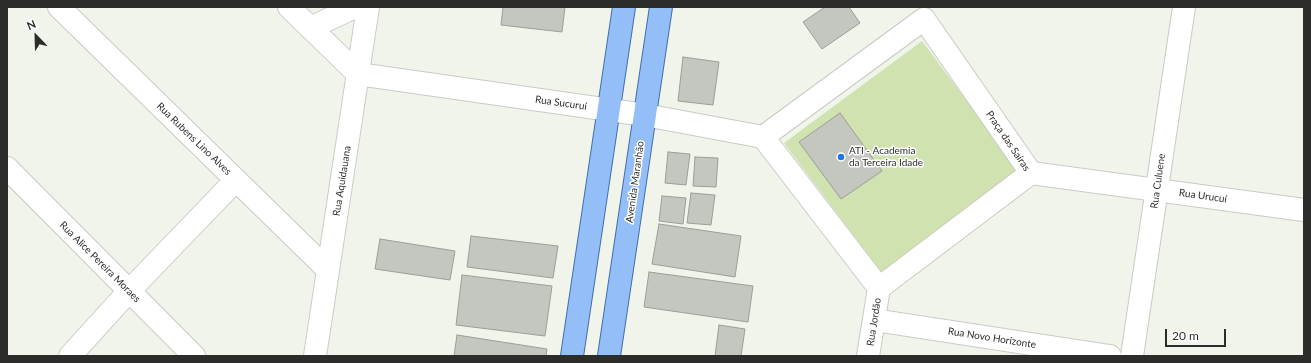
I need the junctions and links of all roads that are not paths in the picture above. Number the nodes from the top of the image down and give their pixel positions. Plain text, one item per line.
1 (59, 7) edge
2 (289, 7) edge
3 (355, 7) edge
4 (368, 7) edge
5 (624, 7) edge
6 (661, 7) edge
7 (1184, 7) edge
8 (925, 13) edge
9 (310, 28) junction
10 (358, 74) junction
11 (609, 110) junction
12 (645, 115) junction
13 (763, 137) junction
14 (7, 168) edge
15 (1031, 173) junction
16 (236, 180) junction
17 (1157, 190) junction
18 (1304, 210) edge
19 (328, 270) junction
20 (879, 288) junction
21 (129, 291) junction
22 (874, 320) junction
23 (70, 356) edge
24 (194, 356) edge
25 (315, 356) edge
26 (572, 356) edge
27 (609, 356) edge
28 (868, 356) edge
29 (1110, 356) edge
30 (1132, 356) edge

1 - 16 street, Rua Rubens Lino Alves
2 - 9 street
3 - 9 street
4 - 10 street, Rua Aquidauana
5 - 11 main road
6 - 12 main road, Avenida Maranhão
7 - 17 street, Rua Culuene
8 - 13 street, Praça das Saíras
8 - 15 street, Praça das Saíras
9 - 10 street
10 - 11 street, Rua Sucuruí
10 - 19 street, Rua Aquidauana
11 - 12 street, Rua Sucuruí
11 - 26 main road
12 - 13 street, Rua Sucuruí
12 - 27 main road, Avenida Maranhão
13 - 20 street
14 - 21 street, Rua Alice Pereira Moraes
15 - 17 street, Rua Urucuí
15 - 20 street, Praça das Saíras
16 - 19 street, Rua Rubens Lino Alves
16 - 21 street
17 - 18 street, Rua Urucuí
17 - 30 street, Rua Culuene
19 - 25 street, Rua Aquidauana
20 - 22 street, Rua Jordão
21 - 23 street
21 - 24 street, Rua Alice Pereira Moraes
22 - 28 street, Rua Jordão
22 - 29 street, Rua Novo Horizonte

